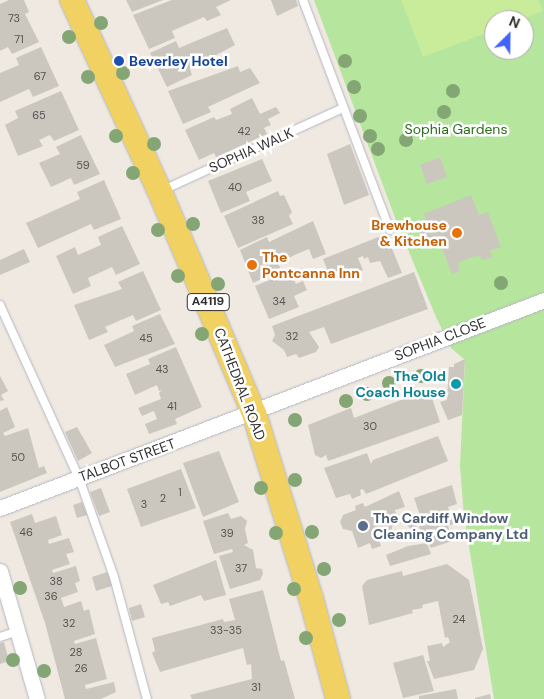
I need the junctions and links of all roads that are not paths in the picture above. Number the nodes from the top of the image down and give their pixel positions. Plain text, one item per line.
1 (72, 0) edge
2 (303, 0) edge
3 (343, 108) junction
4 (160, 192) junction
5 (390, 230) dead end
6 (544, 300) edge
7 (0, 305) edge
8 (254, 413) junction
9 (79, 478) junction
10 (0, 508) edge
11 (0, 571) edge
12 (19, 630) junction
13 (0, 637) edge
14 (37, 699) edge
15 (147, 699) edge
16 (338, 699) edge

1 - 4 main road, CATHEDRAL ROAD / A4119
2 - 3 lane
3 - 4 lane, SOPHIA WALK
3 - 5 lane
4 - 8 main road, CATHEDRAL ROAD / A4119
6 - 8 street, SOPHIA CLOSE
7 - 9 lane
8 - 9 street, TALBOT STREET
8 - 16 main road, CATHEDRAL ROAD / A4119
9 - 10 street, TALBOT STREET
9 - 15 lane
11 - 12 street
12 - 13 lane
12 - 14 street

